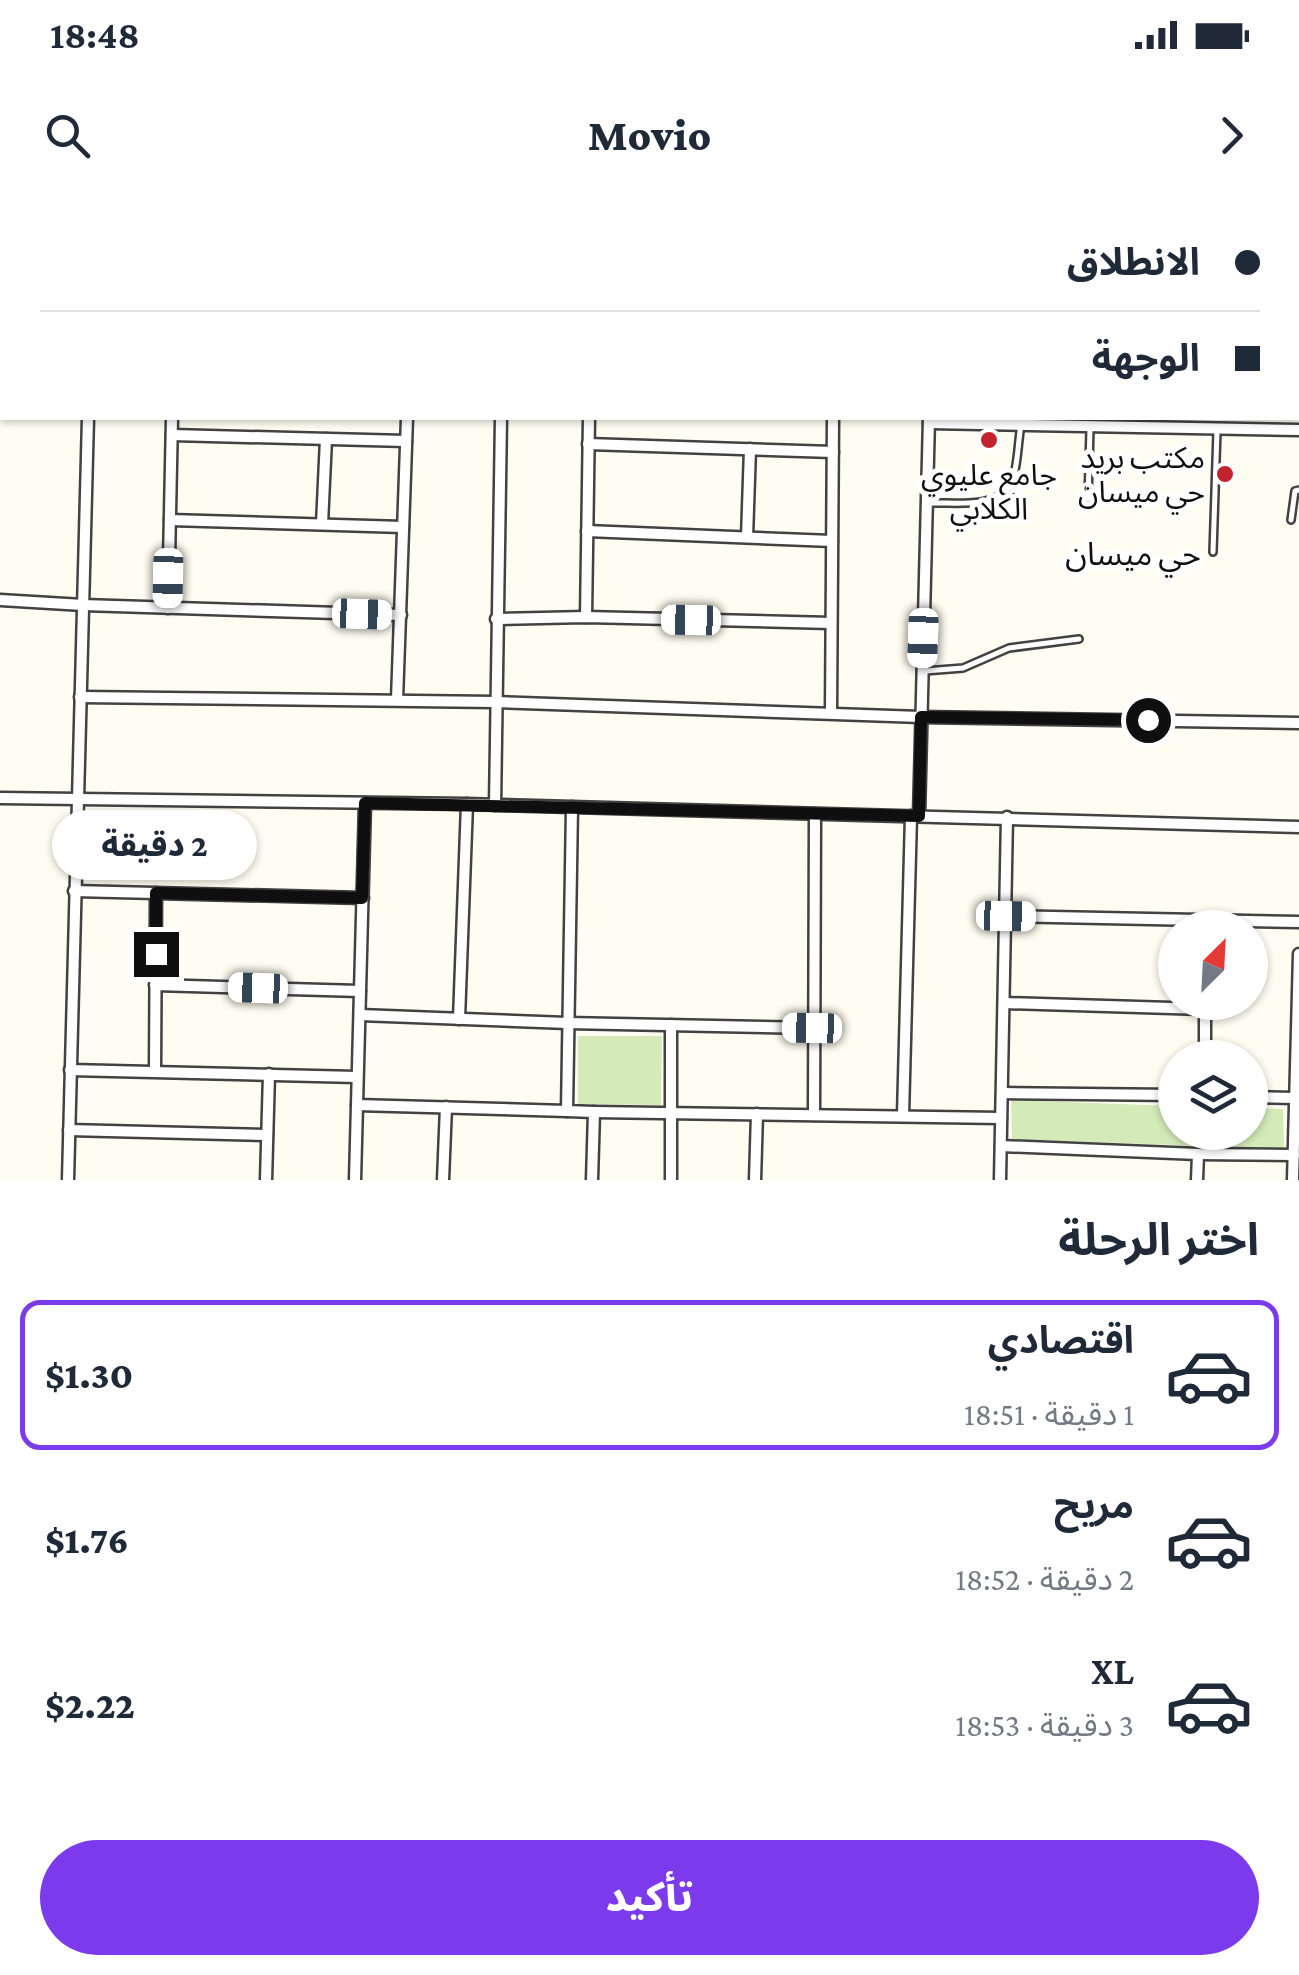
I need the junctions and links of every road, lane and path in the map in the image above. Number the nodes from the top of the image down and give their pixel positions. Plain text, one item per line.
1 (88, 420) edge
2 (172, 420) edge
3 (407, 420) edge
4 (500, 420) edge
5 (589, 420) edge
6 (833, 420) edge
7 (929, 420) edge
8 (1028, 422) edge
9 (1249, 423) edge
10 (1090, 426) junction
11 (1217, 428) junction
12 (1299, 430) edge
13 (172, 434) junction
14 (326, 439) junction
15 (406, 441) junction
16 (588, 444) junction
17 (750, 449) junction
18 (833, 452) junction
19 (1299, 490) edge
20 (1088, 499) dead end
21 (927, 504) junction
22 (170, 520) junction
23 (1291, 520) dead end
24 (322, 524) junction
25 (403, 527) junction
26 (587, 531) junction
27 (746, 537) junction
28 (832, 541) junction
29 (1214, 552) dead end
30 (0, 600) edge
31 (83, 605) junction
32 (168, 608) junction
33 (400, 615) junction
34 (586, 617) junction
35 (496, 619) junction
36 (831, 622) junction
37 (1079, 640) dead end
38 (922, 672) junction
39 (80, 697) junction
40 (397, 700) junction
41 (495, 702) junction
42 (832, 713) junction
43 (921, 717) junction
44 (1299, 722) edge
45 (0, 798) edge
46 (76, 798) junction
47 (365, 803) junction
48 (467, 804) junction
49 (494, 805) junction
50 (572, 807) junction
51 (815, 814) junction
52 (915, 816) junction
53 (1008, 817) junction
54 (1299, 827) edge
55 (74, 891) junction
56 (156, 893) junction
57 (362, 898) junction
58 (1006, 916) junction
59 (1158, 921) edge
60 (1268, 922) edge
61 (1299, 922) edge
62 (1299, 954) edge
63 (156, 985) junction
64 (360, 991) junction
65 (1004, 1003) junction
66 (1158, 1005) edge
67 (360, 1015) junction
68 (459, 1019) junction
69 (567, 1023) junction
70 (671, 1025) junction
71 (812, 1028) junction
72 (1298, 1046) edge
73 (70, 1070) junction
74 (155, 1072) junction
75 (269, 1074) junction
76 (358, 1076) junction
77 (1002, 1093) junction
78 (1158, 1095) edge
79 (1268, 1097) edge
80 (1296, 1098) junction
81 (357, 1105) junction
82 (446, 1108) junction
83 (567, 1112) junction
84 (594, 1112) junction
85 (671, 1113) junction
86 (757, 1114) junction
87 (814, 1114) junction
88 (902, 1115) junction
89 (1001, 1118) junction
90 (69, 1130) junction
91 (267, 1135) junction
92 (1001, 1146) junction
93 (1198, 1154) junction
94 (1294, 1155) junction
95 (68, 1180) edge
96 (266, 1180) edge
97 (355, 1180) edge
98 (443, 1180) edge
99 (592, 1180) edge
100 (671, 1180) edge
101 (754, 1180) edge
102 (1000, 1180) edge
103 (1197, 1180) edge
104 (1294, 1180) edge

1 - 31 street
2 - 13 street
3 - 15 street
4 - 35 street
5 - 16 street
6 - 18 street
7 - 8 street
7 - 21 street
8 - 10 street
8 - 21 lane
9 - 11 street
9 - 12 street
10 - 11 street
10 - 20 lane
11 - 29 lane
13 - 14 street
13 - 22 street
14 - 15 street
14 - 24 street
15 - 25 street
16 - 17 street
16 - 26 street
17 - 18 street
17 - 27 street
18 - 28 street
19 - 23 lane
21 - 38 street
22 - 24 street
22 - 32 street
24 - 25 street
25 - 33 street
26 - 27 street
26 - 34 street
27 - 28 street
28 - 36 street
30 - 31 street
31 - 32 street
31 - 39 street
32 - 33 street
33 - 40 street
34 - 35 street
34 - 36 street
35 - 41 street
36 - 42 street
37 - 38 lane
38 - 43 street
39 - 40 street
39 - 46 street
40 - 41 street
41 - 42 street
41 - 49 street
42 - 43 street
43 - 44 street
43 - 52 street
45 - 46 street
46 - 47 street
46 - 55 street
47 - 48 street
47 - 57 street
48 - 49 street
48 - 68 street
49 - 50 street
50 - 51 street
50 - 69 street
51 - 52 street
51 - 71 street
52 - 53 street
52 - 88 street
53 - 54 street
53 - 58 street
55 - 56 street
55 - 73 street
56 - 57 street
56 - 63 street
57 - 64 street
58 - 59 street
58 - 65 street
60 - 61 street
62 - 72 street
63 - 64 street
63 - 74 street
64 - 67 street
65 - 66 street
65 - 77 street
67 - 68 street
67 - 76 street
68 - 69 street
69 - 70 street
69 - 83 street
70 - 71 street
70 - 85 street
71 - 87 street
72 - 80 street
73 - 74 street
73 - 90 street
74 - 75 street
75 - 76 street
75 - 91 street
76 - 81 street
77 - 78 street
77 - 89 street
79 - 80 street
80 - 94 street
81 - 82 street
81 - 97 street
82 - 83 street
82 - 98 street
83 - 84 street
84 - 85 street
84 - 99 street
85 - 86 street
85 - 100 street
86 - 87 street
86 - 101 street
87 - 88 street
88 - 89 street
89 - 92 street
90 - 91 street
90 - 95 street
91 - 96 street
92 - 93 street
92 - 102 street
93 - 94 street
93 - 103 street
94 - 104 street

